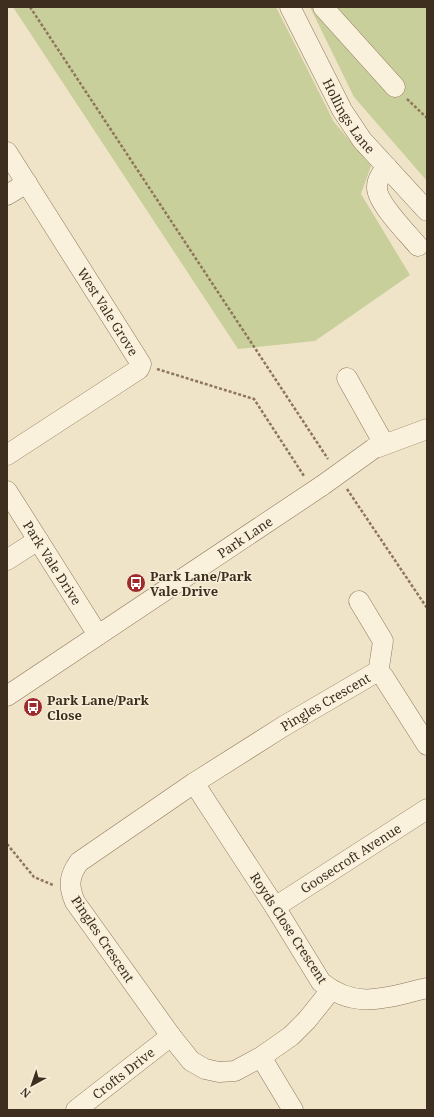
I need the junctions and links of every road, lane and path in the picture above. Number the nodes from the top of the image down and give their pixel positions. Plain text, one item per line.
1 (30, 7) edge
2 (323, 7) edge
3 (296, 9) edge
4 (395, 87) joint
5 (427, 118) edge
6 (7, 152) edge
7 (387, 167) junction
8 (27, 183) junction
9 (7, 195) edge
10 (427, 211) edge
11 (418, 246) dead end
12 (141, 364) junction
13 (347, 378) dead end
14 (427, 429) edge
15 (378, 446) junction
16 (7, 455) edge
17 (331, 464) dead end
18 (344, 484) dead end
19 (319, 488) junction
20 (7, 491) edge
21 (38, 540) junction
22 (7, 560) edge
23 (359, 601) dead end
24 (427, 608) edge
25 (98, 636) junction
26 (378, 674) junction
27 (7, 696) edge
28 (427, 745) edge
29 (194, 783) junction
30 (427, 809) edge
31 (7, 844) edge
32 (70, 891) junction
33 (275, 907) junction
34 (427, 988) edge
35 (331, 990) junction
36 (171, 1036) junction
37 (261, 1057) junction
38 (76, 1110) edge
39 (293, 1110) edge

1 - 17 path
2 - 4 street
3 - 7 street, Hollings Lane
4 - 5 path
6 - 8 street, West Vale Grove
7 - 10 street, Hollings Lane
7 - 11 street
8 - 9 street
8 - 12 street, West Vale Grove
12 - 16 street, West Vale Grove
12 - 19 path
13 - 15 street
14 - 15 street, Park Lane
15 - 19 street, Park Lane, bridge
18 - 24 path
19 - 25 street, Park Lane
20 - 21 street, Park Vale Drive
21 - 22 street
21 - 25 street, Park Vale Drive
23 - 26 street
25 - 27 street, Park Lane
26 - 28 street
26 - 29 street, Pingles Crescent
29 - 32 street, Pingles Crescent
29 - 33 street, Royds Close Crescent
30 - 33 street, Goosecroft Avenue
31 - 32 path
32 - 36 street, Pingles Crescent
33 - 35 street, Royds Close Crescent
34 - 35 street, Royds Close Crescent
35 - 37 street, Pingles Crescent
36 - 37 street, Pingles Crescent
36 - 38 street, Crofts Drive
37 - 39 street

